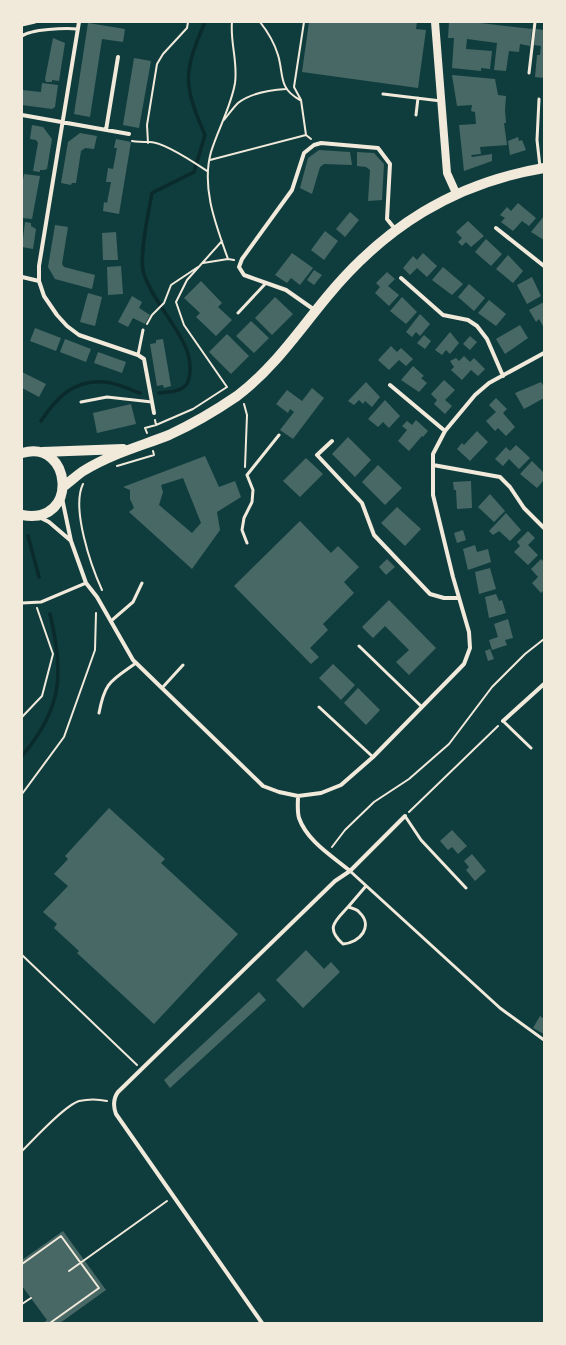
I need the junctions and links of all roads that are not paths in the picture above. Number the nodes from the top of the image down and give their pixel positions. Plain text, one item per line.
1 (35, 22) edge
2 (79, 22) edge
3 (436, 22) edge
4 (535, 22) edge
5 (22, 25) edge
6 (78, 29) junction
7 (22, 36) edge
8 (118, 57) dead end
9 (529, 72) dead end
10 (383, 94) dead end
11 (418, 98) junction
12 (539, 99) dead end
13 (443, 102) junction
14 (22, 115) edge
15 (416, 115) dead end
16 (63, 122) junction
17 (106, 130) junction
18 (129, 134) road end
19 (542, 168) edge
20 (456, 193) junction
21 (496, 228) dead end
22 (396, 230) junction
23 (544, 266) edge
24 (22, 277) edge
25 (401, 278) dead end
26 (39, 281) junction
27 (266, 283) junction
28 (316, 311) junction
29 (238, 313) dead end
30 (143, 330) road end
31 (544, 353) edge
32 (138, 355) junction
33 (503, 376) junction
34 (390, 385) dead end
35 (81, 402) dead end
36 (152, 402) junction
37 (154, 413) road end
38 (445, 431) junction
39 (279, 435) dead end
40 (332, 441) dead end
41 (130, 449) junction
42 (23, 451) edge
43 (40, 452) junction
44 (433, 465) junction
45 (63, 491) junction
46 (27, 517) edge
47 (544, 528) edge
48 (71, 541) junction
49 (247, 543) dead end
50 (86, 583) junction
51 (142, 583) dead end
52 (458, 598) junction
53 (22, 603) edge
54 (111, 621) junction
55 (359, 646) dead end
56 (136, 664) junction
57 (183, 665) dead end
58 (544, 684) edge
59 (162, 688) junction
60 (319, 707) dead end
61 (422, 708) junction
62 (99, 712) dead end
63 (503, 721) joint
64 (531, 748) dead end
65 (373, 757) junction
66 (298, 796) junction
67 (405, 816) joint
68 (350, 871) junction
69 (366, 886) junction
70 (466, 888) dead end
71 (348, 907) junction
72 (544, 1040) edge
73 (262, 1323) edge

1 - 5 lane
2 - 6 street
3 - 13 main road
4 - 9 lane
6 - 7 lane
6 - 16 street
8 - 17 street
10 - 11 lane
11 - 13 lane
11 - 15 lane
12 - 19 lane
13 - 20 main road
14 - 16 street
16 - 17 street
16 - 26 street
17 - 18 street
19 - 20 main road
20 - 22 main road
21 - 23 street
22 - 27 street
22 - 28 main road
24 - 26 street
25 - 33 street
26 - 32 street
27 - 28 street
27 - 29 lane
28 - 41 main road
30 - 32 lane
31 - 33 street
32 - 36 street
33 - 38 street
34 - 38 street
35 - 36 lane
36 - 37 street
38 - 44 street
39 - 49 lane
40 - 52 street
41 - 43 main road
41 - 45 main road
42 - 43 main road
43 - 45 main road
44 - 47 street
44 - 52 street
45 - 46 main road
45 - 48 street
46 - 48 street
48 - 50 street
50 - 53 lane
50 - 54 street
51 - 54 lane
52 - 61 street
54 - 56 street
55 - 61 lane
56 - 59 street
56 - 62 lane
57 - 59 lane
58 - 63 street
59 - 66 street
60 - 65 lane
61 - 65 street
63 - 64 lane
65 - 66 street
66 - 68 street
67 - 68 street
67 - 70 lane
68 - 69 lane
68 - 73 street
69 - 71 lane
69 - 72 lane
71 - 71 lane

